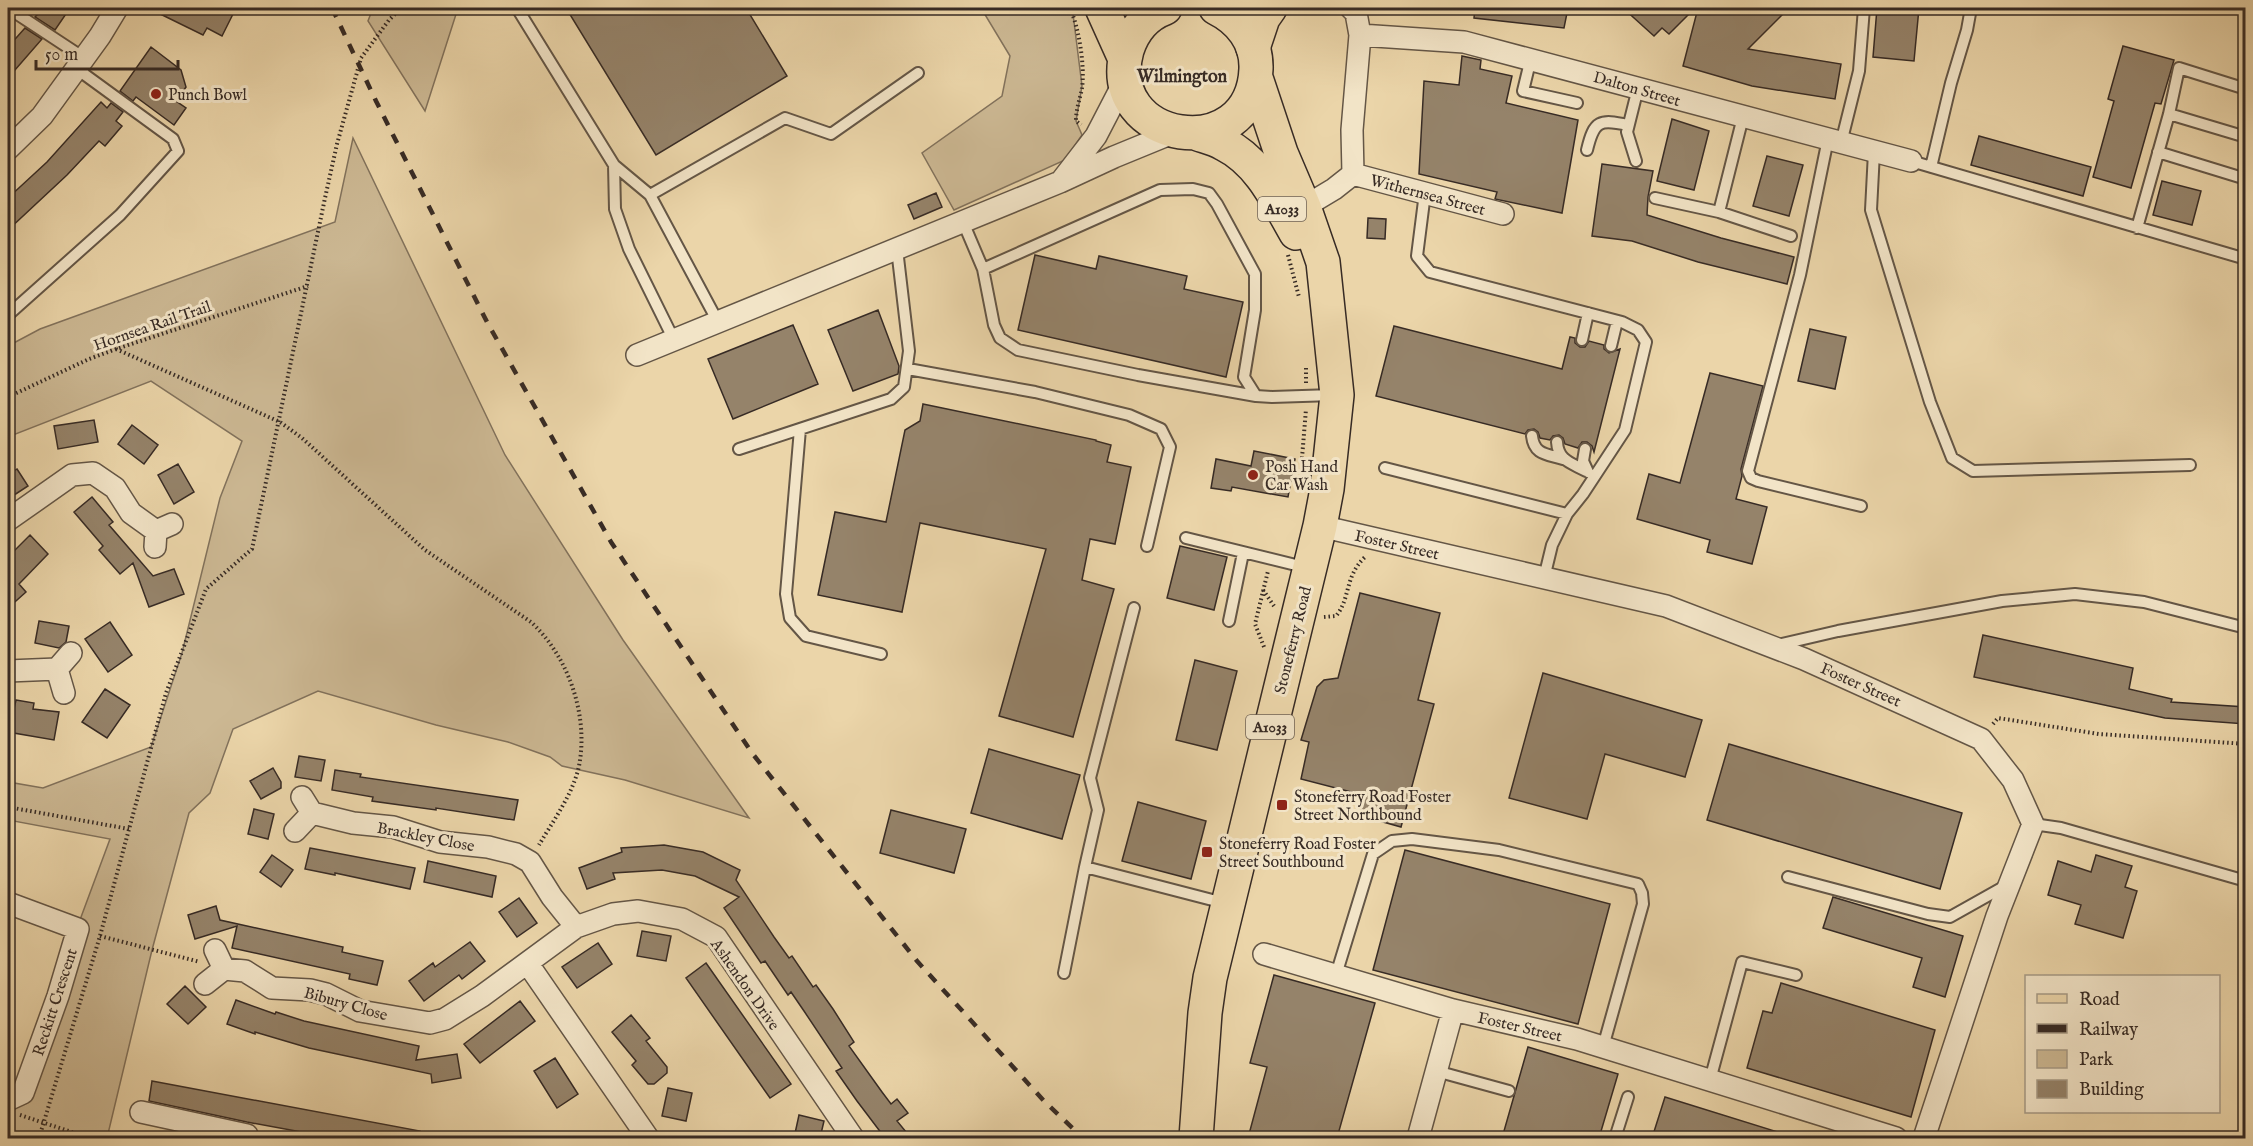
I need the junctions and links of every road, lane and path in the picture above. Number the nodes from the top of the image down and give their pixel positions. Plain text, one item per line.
1 (8, 8) edge
2 (117, 8) edge
3 (401, 8) edge
4 (517, 8) edge
5 (1070, 8) edge
6 (1102, 8) edge
7 (1165, 8) edge
8 (1216, 8) edge
9 (1270, 8) edge
10 (1351, 8) edge
11 (1864, 8) edge
12 (1971, 8) edge
13 (1360, 35) junction
14 (1531, 58) junction
15 (80, 63) junction
16 (1254, 63) junction
17 (1125, 70) junction
18 (918, 73) dead end
19 (1638, 88) junction
20 (2246, 89) edge
21 (1577, 103) dead end
22 (2169, 114) junction
23 (1743, 117) junction
24 (1628, 125) junction
25 (1186, 133) junction
26 (1096, 136) junction
27 (2246, 137) edge
28 (1835, 141) junction
29 (8, 149) edge
30 (1587, 150) dead end
31 (1875, 152) junction
32 (2158, 152) junction
33 (1636, 161) dead end
34 (1911, 161) joint
35 (614, 165) junction
36 (1931, 167) junction
37 (1353, 174) junction
38 (2246, 179) edge
39 (1060, 182) junction
40 (1425, 193) junction
41 (650, 195) junction
42 (1655, 198) dead end
43 (1304, 207) junction
44 (1719, 212) junction
45 (1503, 214) dead end
46 (963, 222) junction
47 (2137, 228) junction
48 (1791, 236) dead end
49 (897, 249) junction
50 (1287, 251) dead end
51 (2246, 259) edge
52 (983, 269) junction
53 (309, 285) junction
54 (1300, 301) dead end
55 (1588, 313) junction
56 (8, 315) edge
57 (1329, 316) junction
58 (1617, 321) junction
59 (718, 322) junction
60 (674, 340) junction
61 (1582, 340) dead end
62 (1611, 346) dead end
63 (116, 349) junction
64 (637, 355) dead end
65 (1306, 363) dead end
66 (908, 369) junction
67 (1321, 395) junction
68 (1256, 396) junction
69 (8, 397) edge
70 (280, 422) junction
71 (800, 429) junction
72 (1532, 436) dead end
73 (1557, 442) dead end
74 (1585, 449) dead end
75 (739, 450) dead end
76 (1563, 459) junction
77 (2190, 465) dead end
78 (1302, 466) dead end
79 (1385, 468) dead end
80 (1590, 474) junction
81 (1861, 506) dead end
82 (1567, 514) junction
83 (8, 520) edge
84 (1320, 526) junction
85 (161, 534) dead end
86 (1186, 538) dead end
87 (1147, 546) dead end
88 (1244, 553) junction
89 (1369, 554) dead end
90 (1277, 561) junction
91 (1310, 568) junction
92 (1544, 578) junction
93 (1263, 589) junction
94 (1134, 608) dead end
95 (1299, 612) junction
96 (1228, 621) dead end
97 (2246, 628) edge
98 (1772, 646) junction
99 (1264, 648) dead end
100 (71, 653) dead end
101 (881, 654) dead end
102 (57, 669) junction
103 (8, 671) edge
104 (64, 693) dead end
105 (1981, 739) junction
106 (2246, 744) edge
107 (8, 807) edge
108 (2032, 824) junction
109 (129, 829) junction
110 (296, 831) dead end
111 (530, 862) junction
112 (1085, 867) junction
113 (1788, 877) dead end
114 (2246, 881) edge
115 (2010, 883) junction
116 (8, 903) edge
117 (1227, 904) junction
118 (576, 927) junction
119 (78, 929) junction
120 (100, 936) junction
121 (214, 950) dead end
122 (1264, 954) dead end
123 (528, 964) junction
124 (224, 969) junction
125 (1064, 973) dead end
126 (1336, 975) junction
127 (1796, 975) dead end
128 (205, 984) dead end
129 (1453, 1010) junction
130 (1603, 1047) junction
131 (1436, 1071) junction
132 (1710, 1080) junction
133 (1509, 1091) dead end
134 (1628, 1097) dead end
135 (8, 1100) edge
136 (141, 1112) dead end
137 (44, 1124) junction
138 (39, 1138) edge
139 (90, 1138) edge
140 (246, 1138) edge
141 (648, 1138) edge
142 (853, 1138) edge
143 (1196, 1138) edge
144 (1418, 1138) edge
145 (1614, 1138) edge
146 (1896, 1138) edge
147 (1924, 1138) edge

1 - 15 lane
2 - 15 street
3 - 53 path
4 - 35 lane
5 - 26 path
6 - 17 main road, Stoneferry Road
7 - 17 main road
8 - 16 main road, Stoneferry Road
9 - 16 main road
10 - 13 street
11 - 28 lane
12 - 36 lane
13 - 14 street, Dalton Street
13 - 37 street
14 - 19 street, Dalton Street
14 - 21 lane
15 - 29 street
15 - 56 lane
16 - 25 main road
16 - 43 main road, Stoneferry Road / A1033
17 - 25 main road, Stoneferry Road
17 - 26 street
18 - 41 lane
19 - 23 street, Dalton Street
19 - 24 lane
20 - 22 lane
22 - 27 lane
22 - 32 lane
23 - 28 street, Dalton Street
23 - 44 lane
24 - 30 lane
24 - 33 lane
25 - 39 street
25 - 57 main road, Stoneferry Road / A1033
26 - 39 street
28 - 31 street, Dalton Street
28 - 81 lane
31 - 34 street, Dalton Street
31 - 77 lane
32 - 38 lane
32 - 47 lane
34 - 36 lane
35 - 41 lane
35 - 60 lane
36 - 47 lane
37 - 40 street, Withernsea Street
37 - 43 street
39 - 46 street
40 - 45 street, Withernsea Street
40 - 55 lane
41 - 59 lane
42 - 44 lane
43 - 57 main road, Stoneferry Road / A1033
44 - 48 lane
46 - 49 street
46 - 52 lane
47 - 51 lane
49 - 59 street
49 - 66 lane
50 - 54 path
52 - 68 lane
52 - 68 lane
53 - 63 path, Hornsea Rail Trail
53 - 70 path
55 - 58 lane
55 - 61 lane
57 - 67 main road, Stoneferry Road / A1033
58 - 62 lane
58 - 80 lane
59 - 60 street
60 - 64 street
63 - 69 path, Hornsea Rail Trail
63 - 70 path
65 - 67 path
66 - 71 lane
66 - 87 lane
67 - 68 lane
67 - 78 path
67 - 84 main road, Stoneferry Road / A1033
70 - 109 path
70 - 111 path
71 - 75 lane
71 - 101 lane
72 - 76 lane
73 - 76 lane
74 - 80 lane
76 - 80 lane
79 - 82 lane
80 - 82 lane
82 - 92 lane
83 - 85 street
84 - 91 main road, Stoneferry Road / A1033
84 - 92 street, Foster Street
86 - 88 lane
88 - 90 lane
88 - 96 lane
89 - 95 path
90 - 91 lane
90 - 93 path
91 - 95 main road, Stoneferry Road / A1033
92 - 98 street, Foster Street
93 - 95 path
93 - 99 path
94 - 112 lane
95 - 117 main road, Stoneferry Road / A1033
97 - 98 lane
98 - 105 street, Foster Street
100 - 102 street
102 - 103 street
102 - 104 street
105 - 106 path
105 - 108 street, Foster Street
107 - 109 path
108 - 114 lane
108 - 115 street
109 - 120 path
110 - 111 street, Brackley Close
111 - 118 street
112 - 117 lane
112 - 125 lane
113 - 115 lane
115 - 147 street
116 - 119 street
117 - 143 main road, Stoneferry Road / A1033
118 - 123 street, Ashendon Drive
118 - 142 street, Ashendon Drive
119 - 120 path
119 - 135 street, Reckitt Crescent
120 - 124 path
120 - 137 path
121 - 124 street
122 - 126 street, Foster Street
123 - 124 street, Bibury Close
123 - 141 street
124 - 128 street
126 - 129 street, Foster Street
126 - 130 lane
127 - 132 lane
129 - 130 street, Foster Street
129 - 131 street
130 - 132 street, Foster Street
131 - 133 lane
131 - 144 street
132 - 146 street, Foster Street
134 - 145 lane
135 - 137 path
136 - 140 street
137 - 138 path
137 - 139 path

